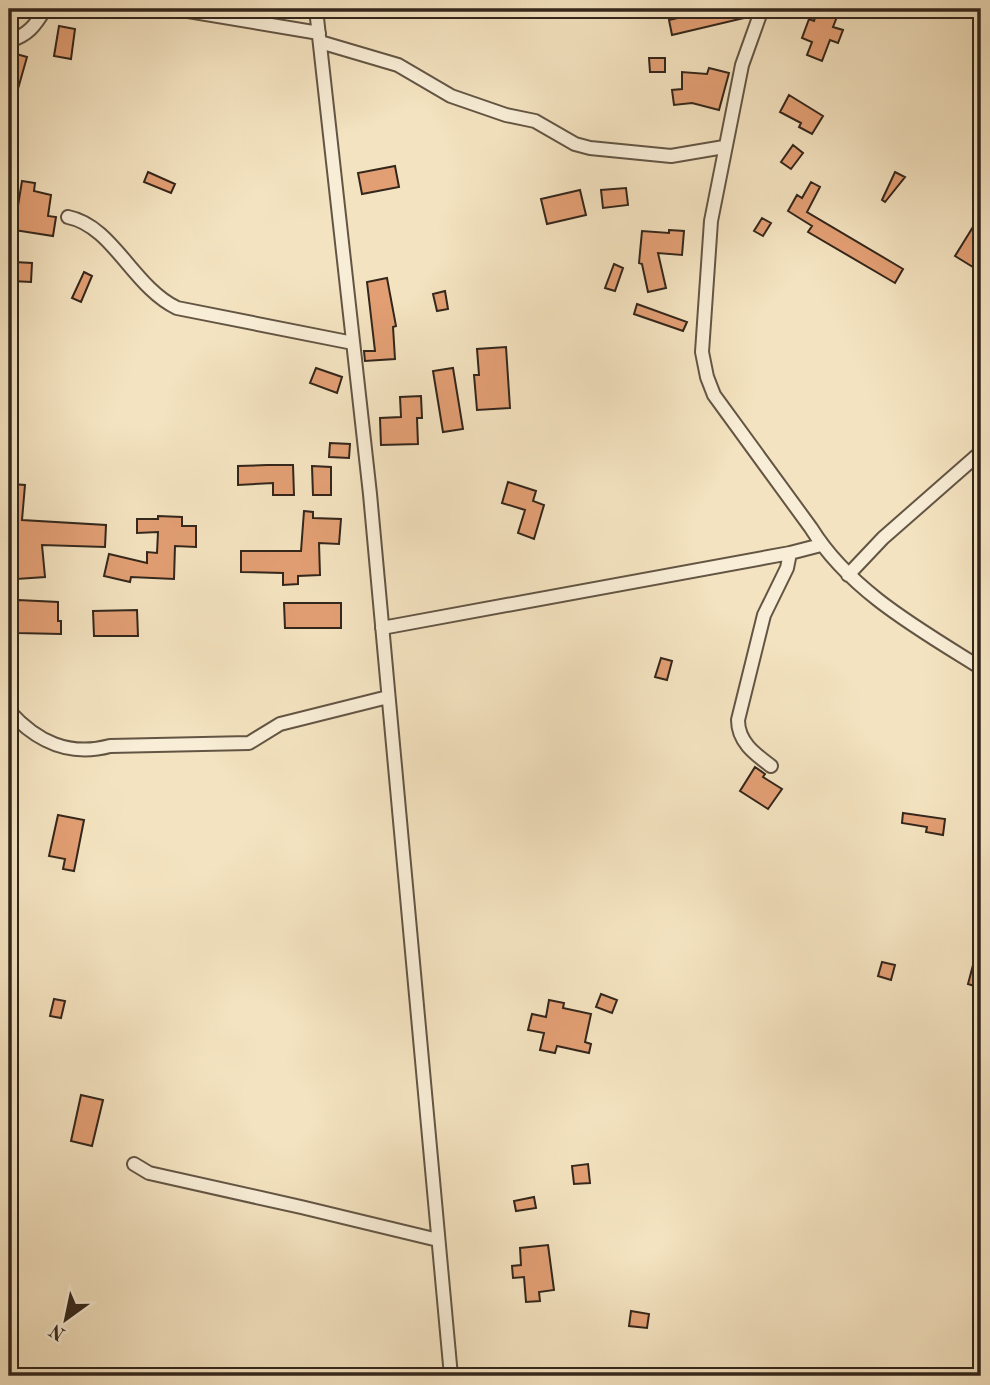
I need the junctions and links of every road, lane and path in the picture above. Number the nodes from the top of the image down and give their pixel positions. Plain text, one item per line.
1 (45, 9) edge
2 (176, 9) edge
3 (316, 9) edge
4 (762, 9) edge
5 (319, 38) junction
6 (9, 41) edge
7 (724, 147) junction
8 (68, 217) dead end
9 (353, 343) junction
10 (981, 452) edge
11 (821, 545) junction
12 (790, 553) junction
13 (849, 575) junction
14 (382, 628) junction
15 (981, 668) edge
16 (388, 697) junction
17 (9, 712) edge
18 (771, 766) dead end
19 (134, 1164) dead end
20 (438, 1240) junction
21 (451, 1376) edge

1 - 6 street
2 - 5 street
3 - 5 street
4 - 7 street
5 - 7 street
5 - 9 street
7 - 11 street
8 - 9 street
9 - 14 street
10 - 13 street
11 - 12 street
11 - 13 street
12 - 14 street
12 - 18 street
13 - 15 street
14 - 16 street
16 - 17 street
16 - 20 street
19 - 20 street
20 - 21 street

